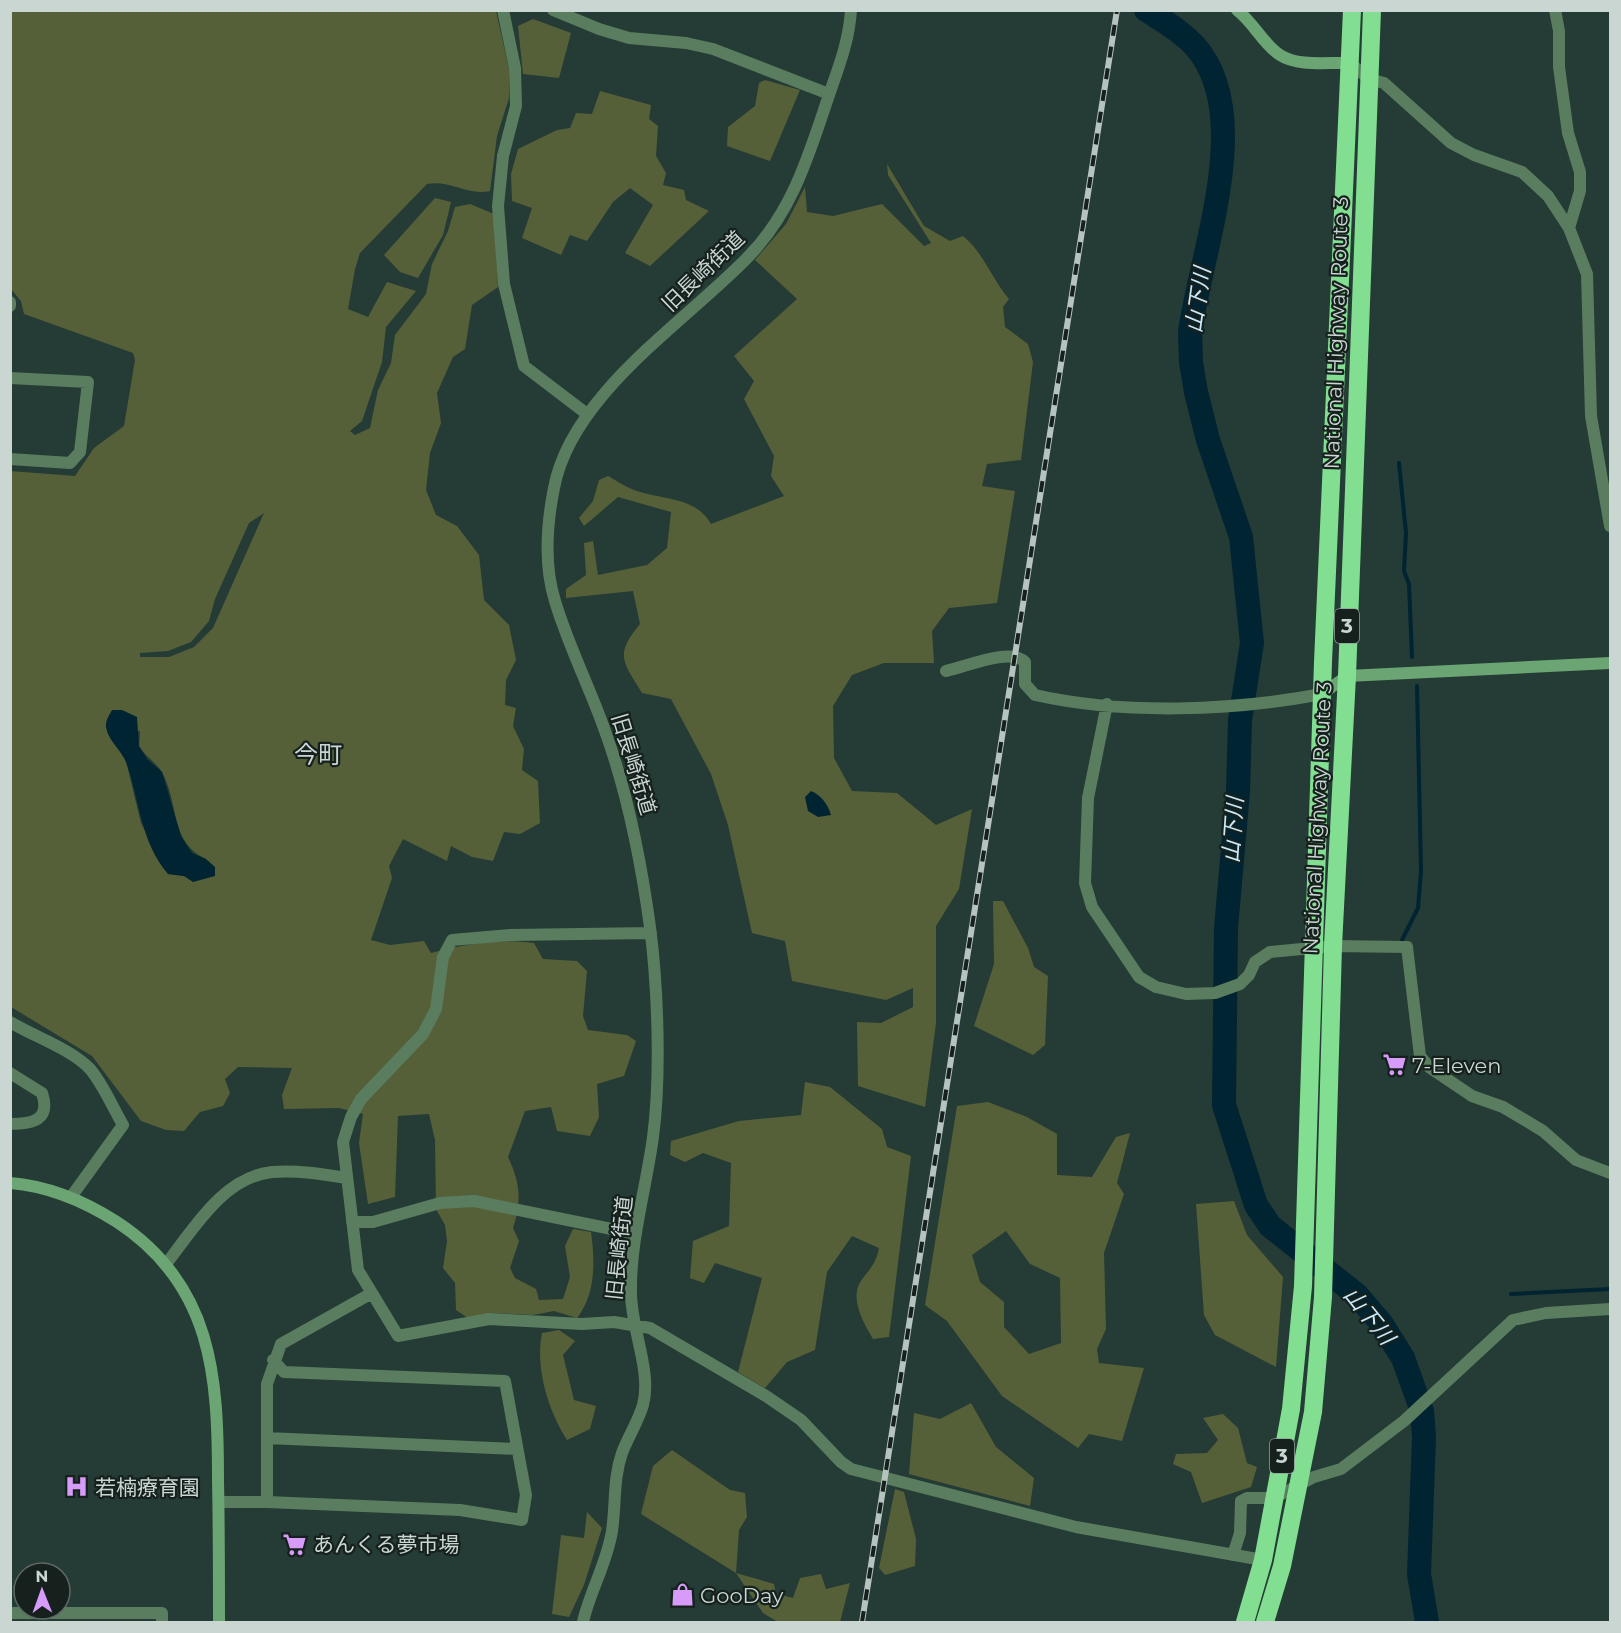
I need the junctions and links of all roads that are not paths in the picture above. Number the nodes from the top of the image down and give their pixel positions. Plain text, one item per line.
1 (503, 10) edge
2 (553, 10) edge
3 (851, 10) edge
4 (1237, 10) edge
5 (1352, 10) edge
6 (1372, 10) edge
7 (1555, 10) edge
8 (1350, 63) junction
9 (1369, 79) junction
10 (829, 94) junction
11 (1569, 228) junction
12 (10, 378) edge
13 (587, 414) junction
14 (10, 459) edge
15 (1611, 526) edge
16 (1611, 663) edge
17 (946, 671) dead end
18 (1347, 675) junction
19 (1322, 694) junction
20 (1107, 704) junction
21 (651, 933) junction
22 (1333, 946) junction
23 (1314, 947) junction
24 (10, 1022) edge
25 (10, 1073) edge
26 (10, 1124) edge
27 (1611, 1173) edge
28 (346, 1178) junction
29 (10, 1183) edge
30 (71, 1197) junction
31 (352, 1222) junction
32 (636, 1234) junction
33 (166, 1264) junction
34 (372, 1293) junction
35 (1611, 1309) edge
36 (632, 1324) junction
37 (273, 1360) junction
38 (267, 1438) junction
39 (517, 1449) junction
40 (1299, 1485) junction
41 (1274, 1498) junction
42 (219, 1502) junction
43 (267, 1502) junction
44 (1233, 1556) junction
45 (1263, 1560) junction
46 (10, 1613) edge
47 (162, 1623) edge
48 (219, 1623) edge
49 (583, 1623) edge
50 (1245, 1623) edge
51 (1266, 1623) edge

1 - 13 street
2 - 10 street
3 - 10 street, 旧長崎街道
4 - 8 street
5 - 8 highway, National Highway Route 3 / 3
6 - 9 highway, National Highway Route 3 / 3
7 - 11 street
8 - 9 street
8 - 19 highway, National Highway Route 3 / 3
9 - 11 street
9 - 18 highway, National Highway Route 3 / 3
10 - 13 street, 旧長崎街道
11 - 15 street
12 - 14 street
13 - 21 street, 旧長崎街道
16 - 18 street
17 - 20 street
18 - 19 street
18 - 22 highway, National Highway Route 3 / 3
19 - 20 street
19 - 23 highway, National Highway Route 3 / 3
20 - 23 street
21 - 28 street
21 - 32 street, 旧長崎街道
22 - 23 street
22 - 27 street
22 - 40 highway, National Highway Route 3 / 3
23 - 41 highway, National Highway Route 3 / 3
24 - 30 street
25 - 26 street
28 - 31 street
28 - 33 street
29 - 30 street
30 - 33 street
31 - 32 street
31 - 34 street
32 - 36 street, 旧長崎街道
33 - 42 street
34 - 36 street
34 - 37 street
35 - 40 street
36 - 44 street
36 - 49 street, 旧長崎街道
37 - 38 street
37 - 39 street
38 - 39 street
38 - 43 street
39 - 43 street
40 - 41 street
40 - 51 highway, National Highway Route 3 / 3
41 - 44 street
41 - 45 highway, National Highway Route 3 / 3
42 - 43 street
42 - 48 street
44 - 45 street
45 - 50 highway, National Highway Route 3 / 3
46 - 47 street

